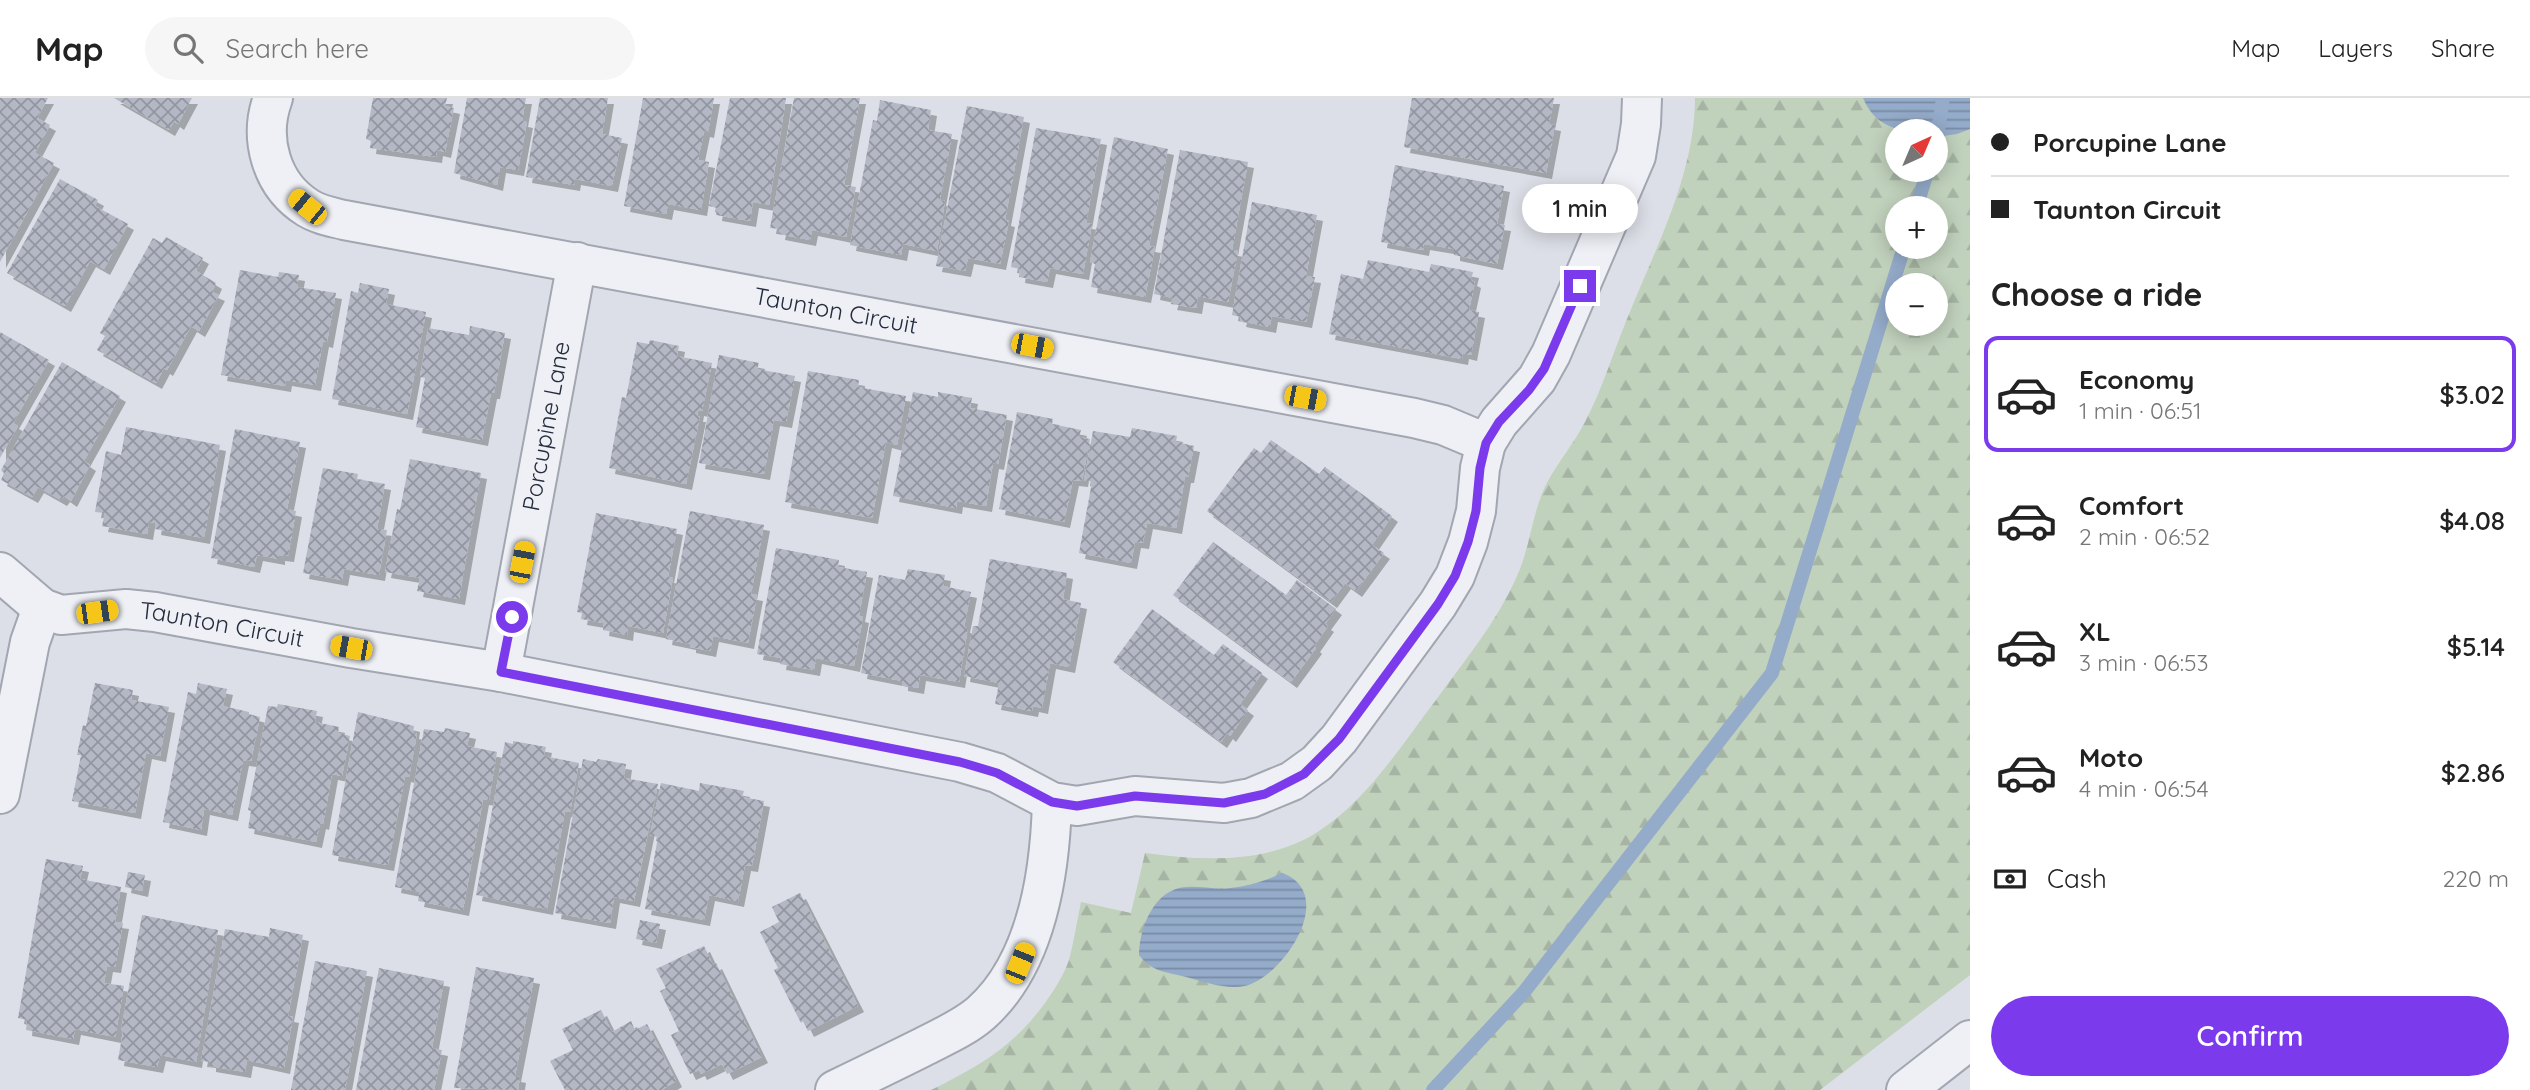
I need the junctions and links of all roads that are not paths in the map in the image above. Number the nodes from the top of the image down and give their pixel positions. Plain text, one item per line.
1 (273, 98) edge
2 (1642, 98) edge
3 (577, 262) junction
4 (1486, 443) junction
5 (0, 572) edge
6 (42, 608) junction
7 (501, 672) junction
8 (0, 794) edge
9 (1052, 802) junction
10 (1970, 1040) edge
11 (835, 1090) edge
12 (1906, 1090) edge

1 - 3 street, Taunton Circuit
2 - 4 street, Taunton Circuit
3 - 4 street, Taunton Circuit
3 - 7 street, Porcupine Lane
4 - 9 street, Taunton Circuit
5 - 6 street
6 - 7 street, Taunton Circuit
6 - 8 street
7 - 9 street, Taunton Circuit
9 - 11 street
10 - 12 street

